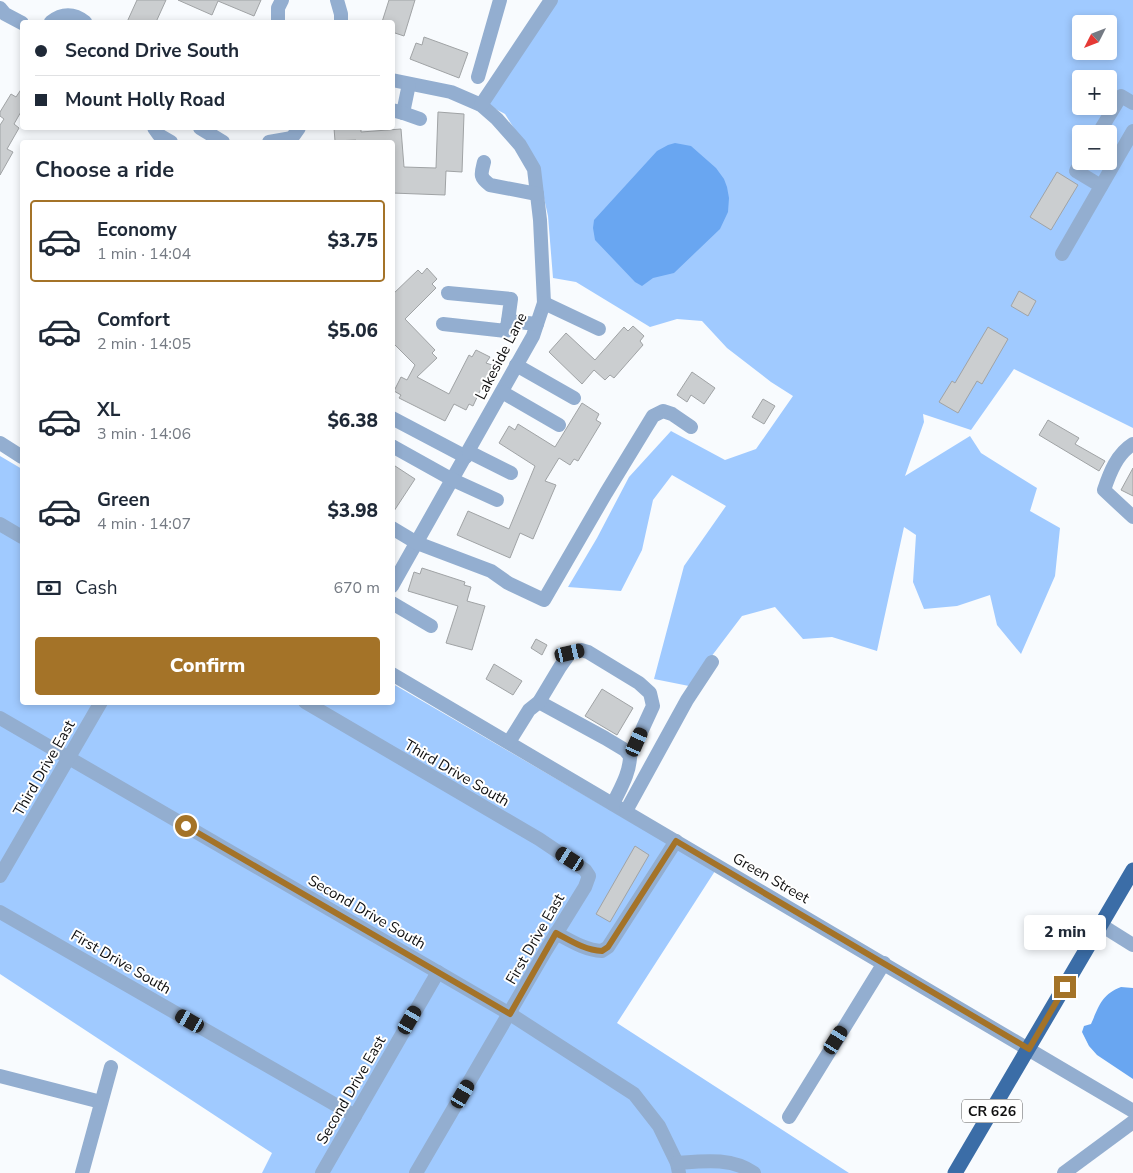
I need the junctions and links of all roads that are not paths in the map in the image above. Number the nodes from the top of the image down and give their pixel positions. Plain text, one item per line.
1 (282, 0) edge
2 (337, 0) edge
3 (500, 0) edge
4 (548, 1) edge
5 (0, 8) edge
6 (54, 20) edge
7 (82, 20) edge
8 (278, 20) edge
9 (341, 20) edge
10 (20, 21) edge
11 (478, 77) dead end
12 (395, 81) edge
13 (408, 84) junction
14 (1133, 103) edge
15 (481, 105) junction
16 (398, 112) edge
17 (420, 119) dead end
18 (1103, 125) edge
19 (155, 130) edge
20 (203, 130) edge
21 (1133, 130) edge
22 (294, 136) edge
23 (168, 140) edge
24 (220, 140) edge
25 (277, 140) edge
26 (484, 162) dead end
27 (1077, 170) edge
28 (1101, 186) junction
29 (537, 194) junction
30 (1062, 254) dead end
31 (448, 293) dead end
32 (544, 303) junction
33 (508, 321) junction
34 (444, 324) dead end
35 (537, 324) junction
36 (599, 329) dead end
37 (516, 365) junction
38 (502, 392) junction
39 (574, 398) dead end
40 (395, 419) edge
41 (559, 425) dead end
42 (691, 428) dead end
43 (0, 443) edge
44 (1133, 444) edge
45 (395, 448) edge
46 (467, 454) junction
47 (20, 455) edge
48 (511, 473) dead end
49 (453, 480) junction
50 (497, 500) dead end
51 (1133, 517) edge
52 (0, 524) edge
53 (395, 530) edge
54 (20, 536) edge
55 (417, 543) junction
56 (395, 581) edge
57 (395, 605) edge
58 (431, 626) dead end
59 (712, 662) dead end
60 (395, 676) edge
61 (539, 702) junction
62 (99, 705) edge
63 (310, 705) edge
64 (0, 718) edge
65 (509, 742) junction
66 (630, 756) junction
67 (69, 758) junction
68 (613, 804) junction
69 (626, 812) junction
70 (676, 841) junction
71 (1133, 870) edge
72 (0, 876) edge
73 (589, 876) joint
74 (0, 912) edge
75 (1101, 925) junction
76 (556, 933) junction
77 (1133, 945) edge
78 (884, 963) junction
79 (438, 972) junction
80 (510, 1014) junction
81 (1029, 1049) junction
82 (111, 1067) dead end
83 (0, 1076) edge
84 (102, 1102) junction
85 (1133, 1111) edge
86 (355, 1116) junction
87 (789, 1116) dead end
88 (1133, 1122) edge
89 (678, 1168) edge
90 (324, 1172) edge
91 (82, 1173) edge
92 (416, 1173) edge
93 (754, 1173) edge
94 (955, 1173) edge
95 (1064, 1173) edge

1 - 8 street
2 - 9 street
3 - 11 street
4 - 15 street
5 - 10 street
6 - 7 street
12 - 13 street
13 - 15 street
13 - 16 street
14 - 18 street
15 - 29 street, Lakeside Lane
16 - 17 street
19 - 23 street
20 - 24 street
21 - 28 street
22 - 25 street
26 - 29 street
27 - 28 street
28 - 30 street
29 - 32 street, Lakeside Lane
31 - 33 street
32 - 35 street, Lakeside Lane
32 - 36 street
33 - 34 street
33 - 35 street
35 - 37 street, Lakeside Lane
37 - 38 street, Lakeside Lane
37 - 39 street
38 - 41 street
38 - 46 street, Lakeside Lane
40 - 46 street
42 - 55 street
43 - 47 street
44 - 51 street
45 - 49 street
46 - 48 street
46 - 49 street, Lakeside Lane
49 - 50 street
49 - 55 street, Lakeside Lane
52 - 54 street
53 - 55 street
55 - 56 street, Lakeside Lane
57 - 58 street
59 - 69 street
60 - 65 street, Green Street
61 - 65 street
61 - 66 street
61 - 66 street
62 - 67 street, Third Drive East
63 - 73 street, Third Drive South
64 - 67 street, Second Drive South
65 - 68 street, Green Street
66 - 68 street
67 - 72 street, Third Drive East
67 - 79 street, Second Drive South
68 - 69 street, Green Street
69 - 70 street, Green Street
70 - 76 street
70 - 78 street, Green Street
71 - 75 main road, CR 626
73 - 76 street, First Drive East
74 - 86 street, First Drive South
75 - 77 street
75 - 81 main road, CR 626
76 - 80 street, First Drive East
78 - 81 street, Green Street
78 - 87 street
79 - 80 street, Second Drive South
79 - 86 street, Second Drive East
80 - 89 street, Second Drive South
80 - 92 street, First Drive East
81 - 85 street, Green Street
81 - 94 main road, CR 626
82 - 84 street
83 - 84 street
84 - 91 street
86 - 90 street, Second Drive East
88 - 95 street
89 - 93 street

